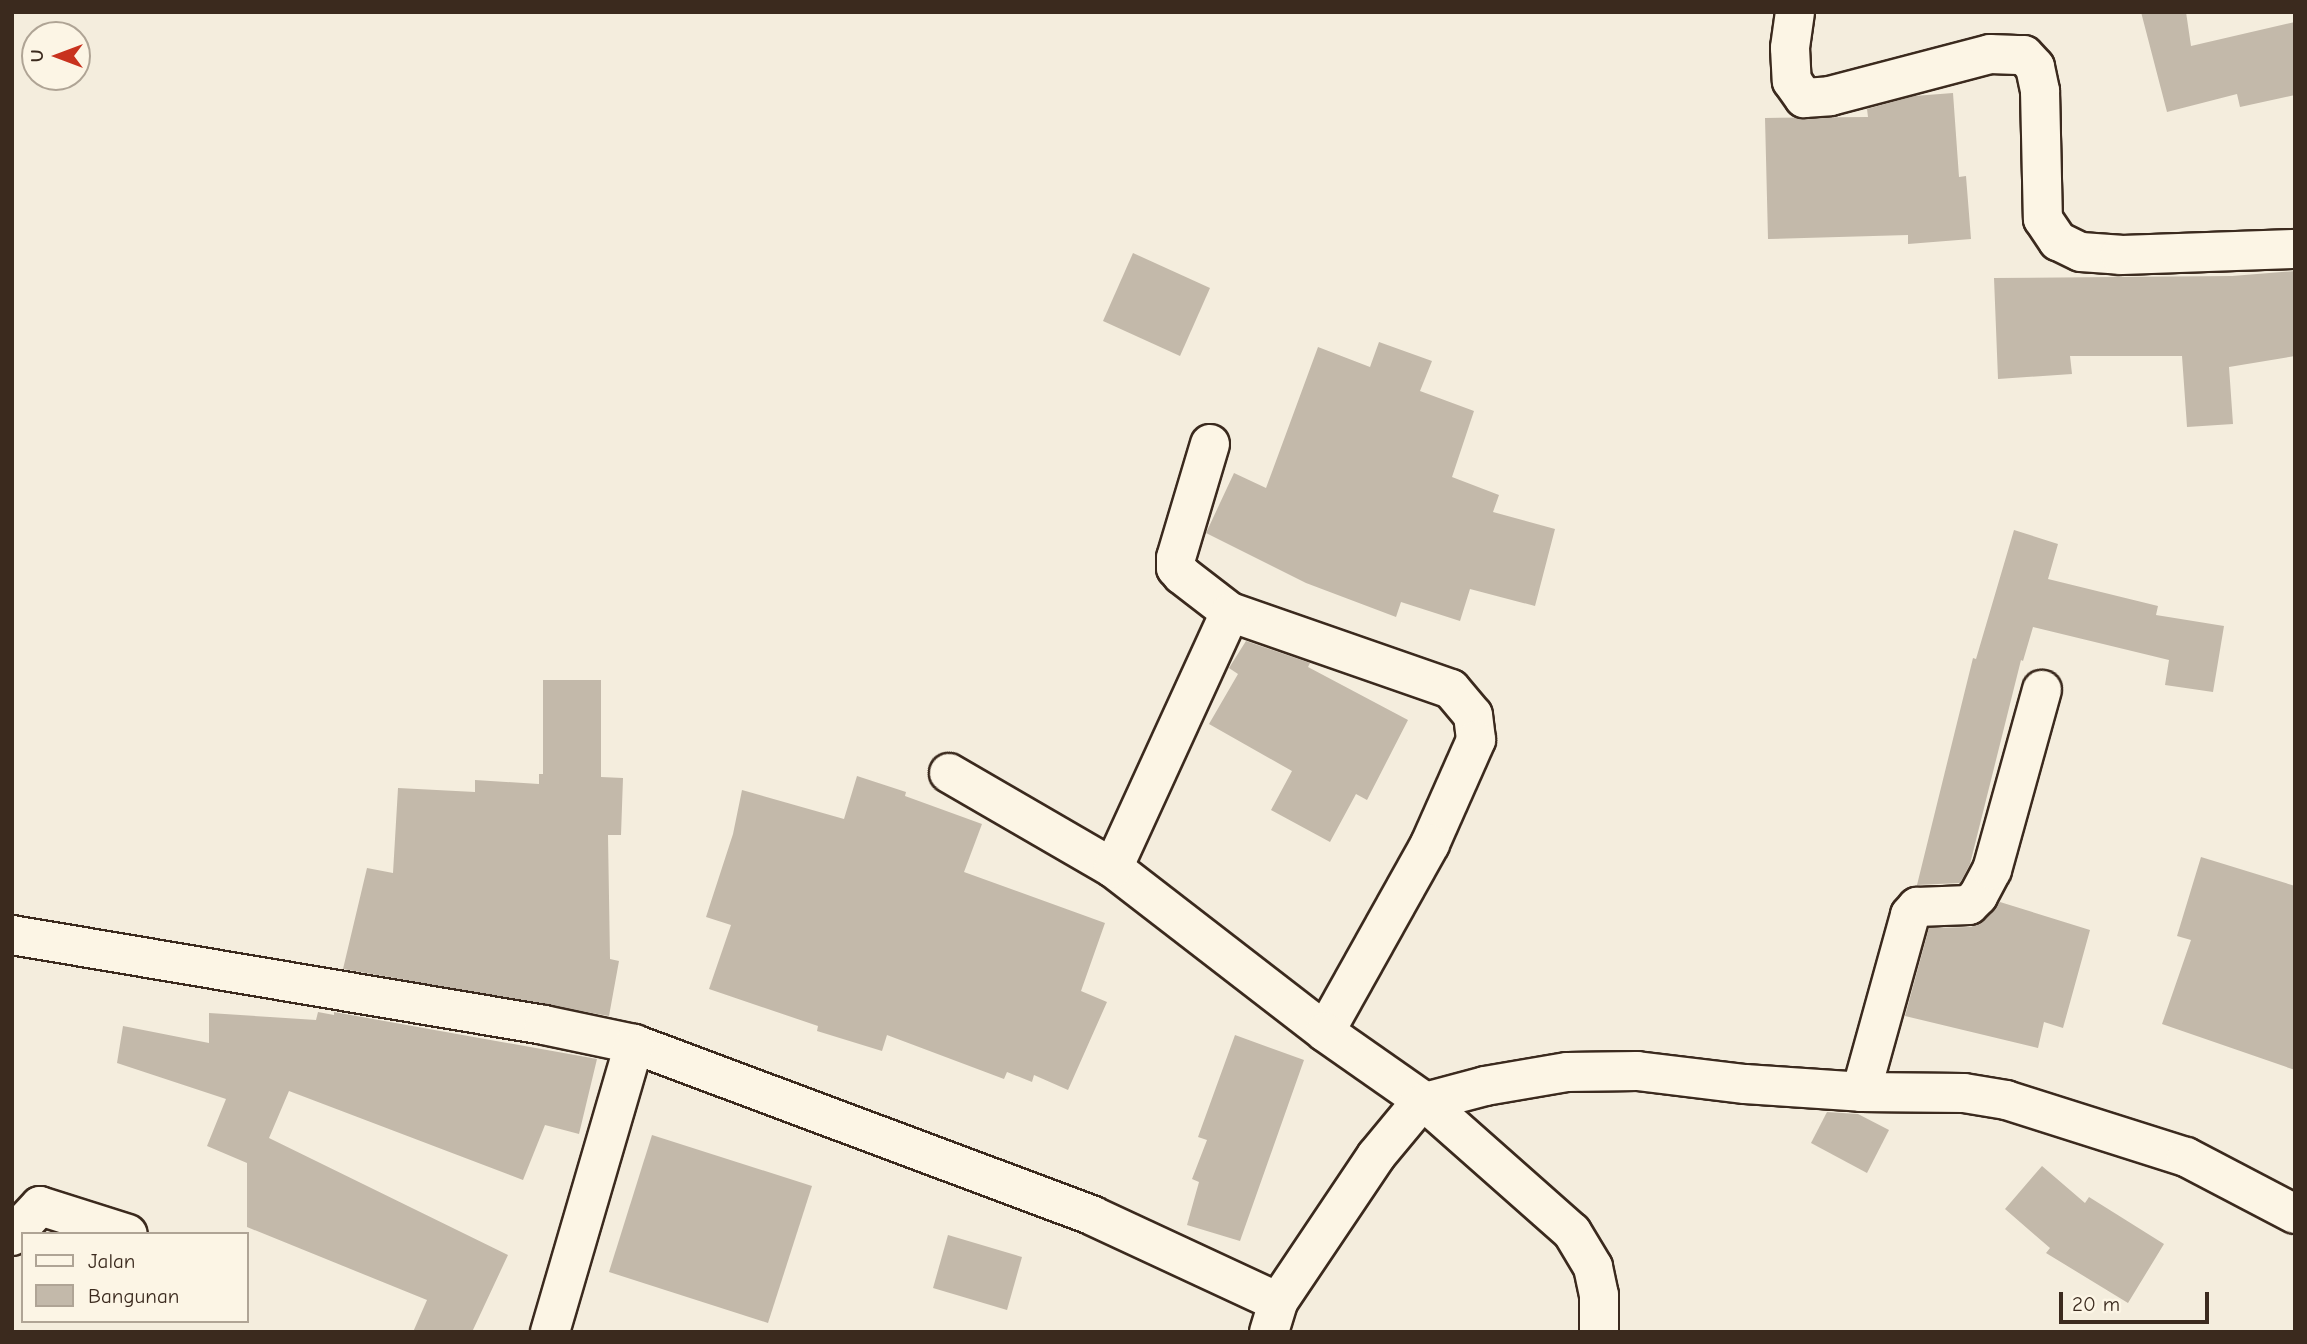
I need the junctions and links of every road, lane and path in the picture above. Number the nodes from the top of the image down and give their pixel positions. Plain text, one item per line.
1 (1794, 12) edge
2 (2295, 249) edge
3 (1210, 444) dead end
4 (1230, 612) junction
5 (2042, 690) dead end
6 (949, 773) dead end
7 (1112, 868) junction
8 (12, 935) edge
9 (1325, 1032) junction
10 (634, 1044) junction
11 (1861, 1092) junction
12 (1413, 1113) junction
13 (2295, 1214) edge
14 (122, 1232) edge
15 (12, 1236) edge
16 (1274, 1317) edge
17 (550, 1332) edge
18 (1599, 1332) edge

1 - 2 street
3 - 4 street
4 - 7 street
4 - 9 street
5 - 11 street
6 - 7 street
7 - 9 street
8 - 10 street
9 - 12 street
10 - 16 street
10 - 17 street
11 - 12 street
11 - 13 street
12 - 16 street
12 - 18 street
14 - 15 street

